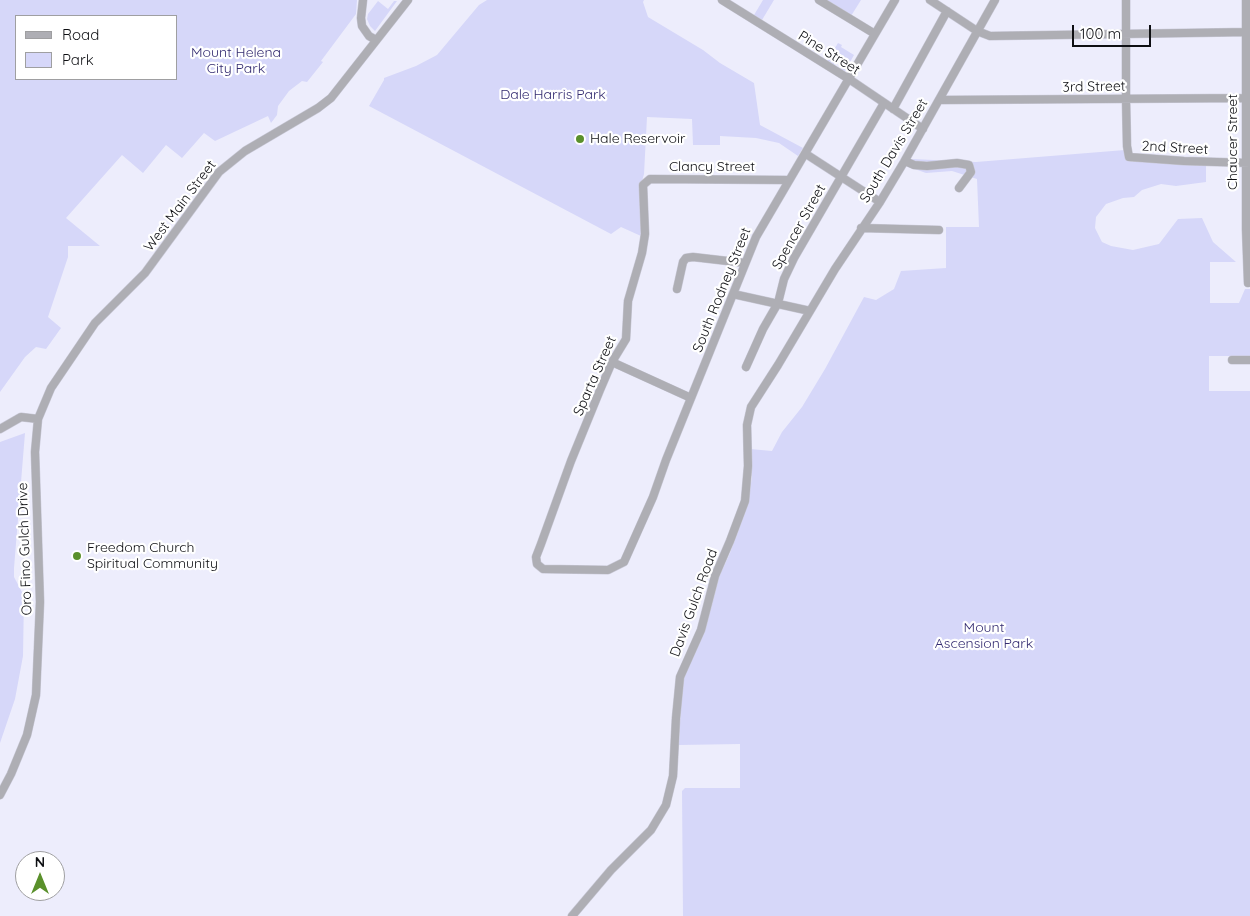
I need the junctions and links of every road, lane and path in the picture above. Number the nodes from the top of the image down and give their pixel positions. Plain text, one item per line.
1 (363, 0) edge
2 (408, 0) edge
3 (722, 0) edge
4 (819, 0) edge
5 (895, 0) edge
6 (930, 0) edge
7 (995, 0) edge
8 (1126, 0) edge
9 (1246, 0) edge
10 (947, 11) junction
11 (977, 31) junction
12 (1248, 32) edge
13 (1126, 33) junction
14 (875, 34) junction
15 (376, 40) junction
16 (849, 79) junction
17 (1248, 98) edge
18 (1126, 99) junction
19 (939, 100) junction
20 (884, 104) junction
21 (893, 109) junction
22 (923, 129) junction
23 (806, 154) junction
24 (905, 161) junction
25 (1248, 163) edge
26 (841, 176) junction
27 (789, 180) junction
28 (959, 188) dead end
29 (644, 192) joint
30 (880, 202) junction
31 (861, 228) junction
32 (1248, 229) edge
33 (939, 230) dead end
34 (746, 263) junction
35 (1248, 283) dead end
36 (676, 289) dead end
37 (733, 294) junction
38 (778, 303) junction
39 (810, 311) junction
40 (1232, 360) dead end
41 (1250, 360) edge
42 (612, 362) junction
43 (746, 367) dead end
44 (691, 398) junction
45 (38, 419) junction
46 (0, 429) edge
47 (608, 570) joint
48 (0, 795) edge
49 (572, 916) edge

1 - 15 street
2 - 15 street, West Main Street
3 - 16 street, Pine Street
4 - 14 street
5 - 14 street, South Rodney Street
6 - 10 street
7 - 11 street, South Davis Street
8 - 13 street
9 - 12 street, Chaucer Street
10 - 11 street
10 - 21 street
11 - 13 street
11 - 19 street, South Davis Street
12 - 13 street
12 - 17 street, Chaucer Street
13 - 18 street
14 - 16 street, South Rodney Street
15 - 45 street, West Main Street
16 - 20 street, Pine Street
16 - 23 street, South Rodney Street
17 - 18 street, 3rd Street
17 - 25 street, Chaucer Street
18 - 19 street, 3rd Street
18 - 25 street, 2nd Street
19 - 22 street, South Davis Street
20 - 21 street, Pine Street
20 - 26 street, Spencer Street
21 - 22 street, Pine Street
22 - 24 street, South Davis Street
23 - 26 street
23 - 27 street, South Rodney Street
24 - 28 street
24 - 30 street, South Davis Street
25 - 32 street, Chaucer Street
26 - 30 street
26 - 38 street, Spencer Street
27 - 29 street, Clancy Street
27 - 34 street, South Rodney Street
29 - 42 street, Sparta Street
30 - 31 street, South Davis Street
31 - 33 street
31 - 39 street, South Davis Street
32 - 35 street, Chaucer Street
34 - 36 street
34 - 37 street, South Rodney Street
37 - 38 street
37 - 44 street, South Rodney Street
38 - 39 street
38 - 43 street, Spencer Street
39 - 49 street, Davis Gulch Road
40 - 41 street
42 - 44 street
42 - 47 street, Sparta Street
44 - 47 street, South Rodney Street
45 - 46 street
45 - 48 street, Oro Fino Gulch Drive

